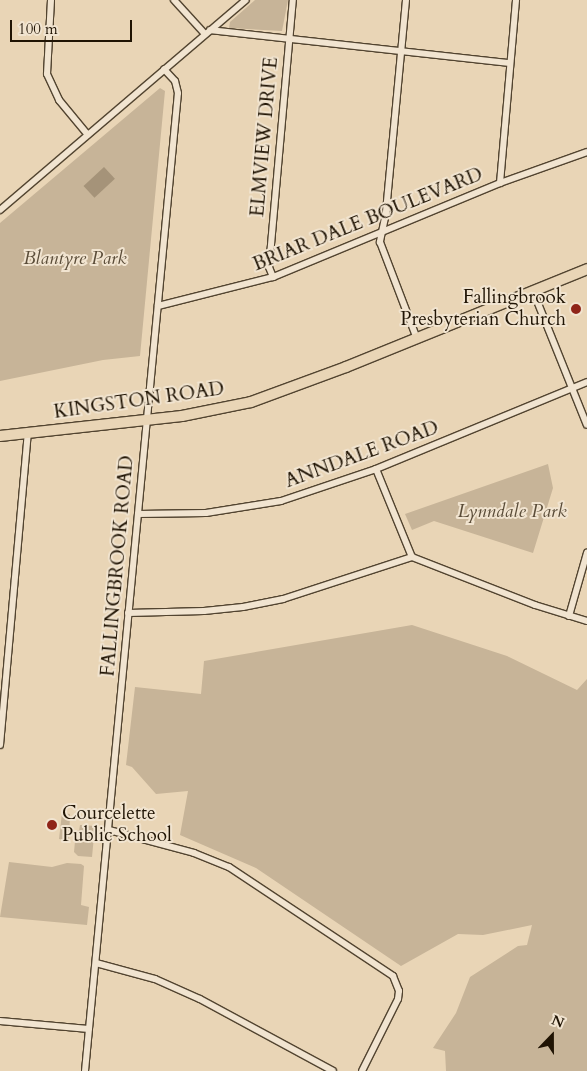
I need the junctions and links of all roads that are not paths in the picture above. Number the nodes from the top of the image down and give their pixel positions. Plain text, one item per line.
1 (51, 0) edge
2 (174, 0) edge
3 (246, 0) edge
4 (294, 0) edge
5 (406, 0) edge
6 (516, 0) edge
7 (207, 32) junction
8 (289, 41) junction
9 (402, 50) junction
10 (509, 63) junction
11 (164, 70) junction
12 (88, 134) junction
13 (587, 152) edge
14 (500, 184) junction
15 (0, 210) edge
16 (381, 233) junction
17 (587, 269) edge
18 (273, 277) junction
19 (533, 291) junction
20 (158, 306) junction
21 (418, 338) junction
22 (587, 382) edge
23 (572, 387) junction
24 (146, 421) junction
25 (587, 425) edge
26 (28, 433) junction
27 (0, 436) edge
28 (376, 469) junction
29 (138, 514) junction
30 (587, 553) edge
31 (412, 558) junction
32 (128, 613) junction
33 (569, 616) junction
34 (587, 621) edge
35 (0, 745) edge
36 (109, 830) junction
37 (96, 963) junction
38 (0, 1021) edge
39 (89, 1029) junction
40 (85, 1071) edge
41 (333, 1071) edge
42 (362, 1071) edge

1 - 12 street
2 - 7 street
3 - 7 street
4 - 8 street, ELMVIEW DRIVE
5 - 9 street
6 - 10 street
7 - 8 street
7 - 11 street
8 - 9 street
8 - 18 street, ELMVIEW DRIVE
9 - 10 street
9 - 16 street
10 - 14 street
11 - 12 street
11 - 20 street, FALLINGBROOK ROAD
12 - 15 street
13 - 14 street, BRIAR DALE BOULEVARD
14 - 16 street, BRIAR DALE BOULEVARD
16 - 18 street, BRIAR DALE BOULEVARD
16 - 21 street
17 - 19 main road, KINGSTON ROAD
18 - 20 street, BRIAR DALE BOULEVARD
19 - 21 main road, KINGSTON ROAD
19 - 23 street
20 - 24 street, FALLINGBROOK ROAD
21 - 24 main road, KINGSTON ROAD
22 - 23 street, ANNDALE ROAD
23 - 25 street
23 - 28 street, ANNDALE ROAD
24 - 26 main road, KINGSTON ROAD
24 - 29 street, FALLINGBROOK ROAD
26 - 27 main road, KINGSTON ROAD
26 - 35 street
28 - 29 street, ANNDALE ROAD
28 - 31 street
29 - 32 street, FALLINGBROOK ROAD
30 - 33 street
31 - 32 street
31 - 33 street
32 - 36 street, FALLINGBROOK ROAD
33 - 34 street
36 - 37 street, FALLINGBROOK ROAD
36 - 42 street
37 - 39 street, FALLINGBROOK ROAD
37 - 41 street
38 - 39 street
39 - 40 street, FALLINGBROOK ROAD

